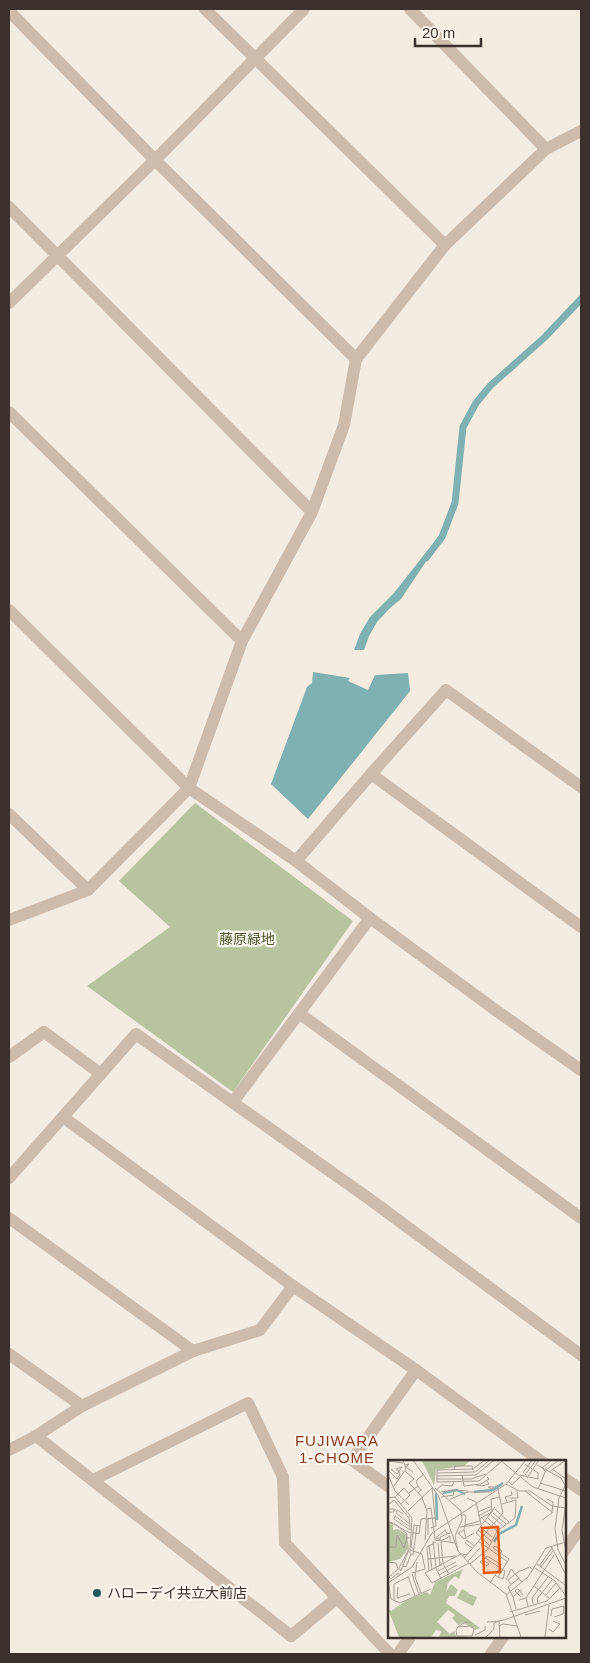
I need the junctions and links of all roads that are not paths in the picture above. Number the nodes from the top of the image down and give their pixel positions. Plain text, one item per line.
1 (205, 9) edge
2 (304, 9) edge
3 (410, 9) edge
4 (9, 12) edge
5 (254, 58) junction
6 (581, 131) edge
7 (546, 149) junction
8 (155, 160) junction
9 (9, 207) edge
10 (445, 244) junction
11 (56, 256) junction
12 (9, 303) edge
13 (356, 359) junction
14 (9, 412) edge
15 (312, 512) junction
16 (9, 610) edge
17 (242, 641) junction
18 (371, 774) junction
19 (581, 787) edge
20 (189, 788) junction
21 (9, 814) edge
22 (296, 861) junction
23 (88, 890) junction
24 (370, 918) junction
25 (9, 920) edge
26 (581, 927) edge
27 (300, 1014) junction
28 (581, 1054) edge
29 (9, 1057) edge
30 (577, 1067) edge
31 (101, 1074) junction
32 (233, 1102) junction
33 (63, 1117) junction
34 (9, 1178) edge
35 (9, 1218) edge
36 (581, 1218) edge
37 (293, 1286) junction
38 (193, 1350) junction
39 (9, 1354) edge
40 (581, 1355) edge
41 (416, 1370) junction
42 (82, 1406) junction
43 (36, 1436) junction
44 (9, 1450) edge
45 (539, 1460) edge
46 (565, 1479) edge
47 (93, 1480) junction
48 (388, 1486) edge
49 (581, 1490) edge
50 (581, 1527) edge
51 (565, 1550) edge
52 (337, 1598) junction
53 (409, 1638) edge
54 (502, 1638) edge
55 (390, 1654) edge
56 (398, 1654) edge
57 (491, 1654) edge

1 - 5 street
2 - 5 street
3 - 7 street
4 - 8 street
5 - 8 street
5 - 10 street
6 - 7 street
7 - 10 street
8 - 11 street
8 - 13 street
9 - 11 street
10 - 13 street
11 - 12 street
11 - 15 street
13 - 15 street
14 - 17 street
15 - 17 street
16 - 20 street
17 - 20 street
18 - 19 street
18 - 22 street
18 - 26 street
20 - 22 street
20 - 23 street
21 - 23 street
22 - 24 street
23 - 25 street
24 - 27 street
24 - 30 street
27 - 32 street
27 - 36 street
28 - 30 street
29 - 31 street
31 - 32 street
31 - 33 street
32 - 40 street
33 - 34 street
33 - 37 street
35 - 38 street
37 - 38 street
37 - 41 street
38 - 42 street
39 - 42 street
41 - 45 street
41 - 48 street
42 - 43 street
43 - 44 street
43 - 47 street
46 - 49 street
47 - 52 street
47 - 52 street
50 - 51 street
52 - 55 street
53 - 56 street
54 - 57 street

